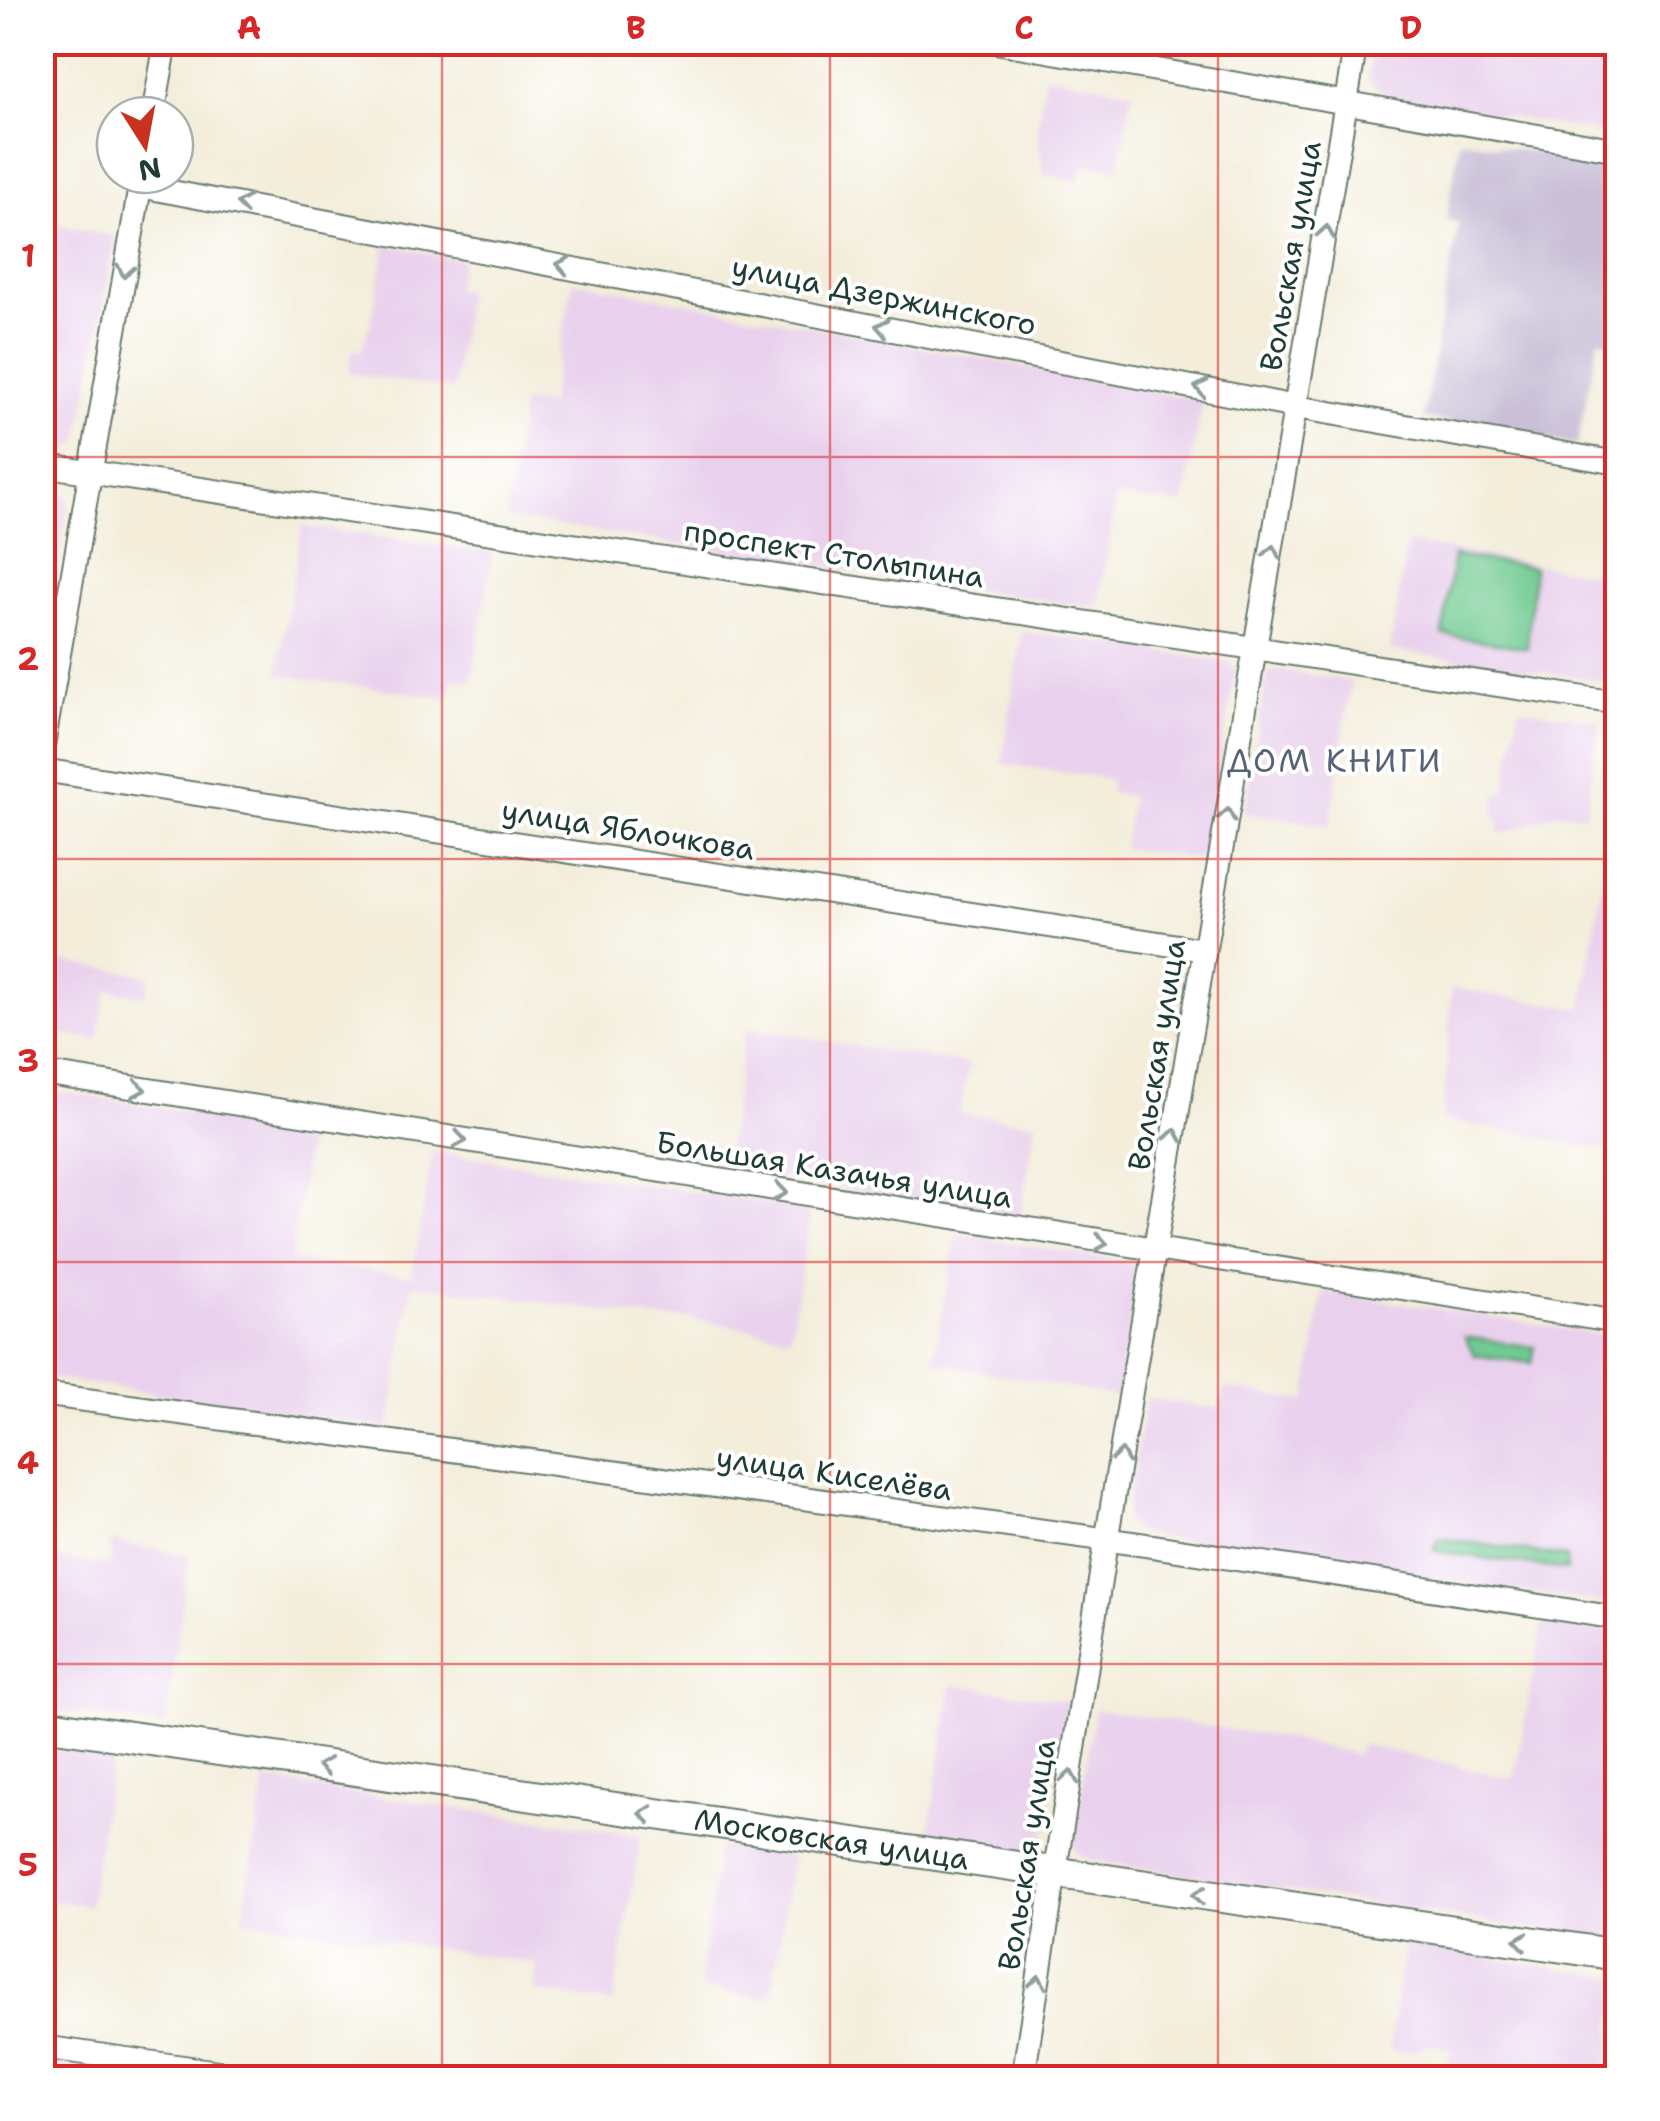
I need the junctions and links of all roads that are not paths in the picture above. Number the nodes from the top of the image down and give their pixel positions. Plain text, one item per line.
1 (166, 42) edge
2 (996, 42) edge
3 (1356, 42) edge
4 (157, 95) edge
5 (1348, 102) junction
6 (1618, 150) edge
7 (195, 191) edge
8 (138, 195) edge
9 (1296, 407) junction
10 (1618, 463) edge
11 (42, 465) edge
12 (90, 472) junction
13 (1256, 648) junction
14 (1618, 703) edge
15 (42, 752) edge
16 (42, 770) edge
17 (1204, 950) junction
18 (42, 1073) edge
19 (1156, 1252) junction
20 (1618, 1322) edge
21 (42, 1394) edge
22 (1106, 1542) junction
23 (1618, 1618) edge
24 (42, 1724) edge
25 (1054, 1873) junction
26 (1618, 1955) edge
27 (42, 2047) edge
28 (261, 2078) edge
29 (1022, 2078) edge

1 - 4 street
2 - 5 street
3 - 5 street, Вольская улица
5 - 6 street
9 -> 5 street, Вольская улица
9 -> 7 street, улица Дзержинского
8 -> 12 street
9 - 10 street, улица Дзержинского
13 -> 9 street, Вольская улица
11 - 12 street, проспект Столыпина
12 - 13 street, проспект Столыпина
12 - 15 street
13 - 14 street, проспект Столыпина
17 -> 13 street, Вольская улица
16 - 17 street, улица Яблочкова
19 -> 17 street, Вольская улица
18 -> 19 street, Большая Казачья улица
19 - 20 street, Большая Казачья улица
22 -> 19 street, Вольская улица
21 - 22 street, улица Киселёва
22 - 23 street, улица Киселёва
25 -> 22 street, Вольская улица
25 -> 24 main road, Московская улица
26 -> 25 main road, Московская улица
29 -> 25 street, Вольская улица
27 - 28 street

